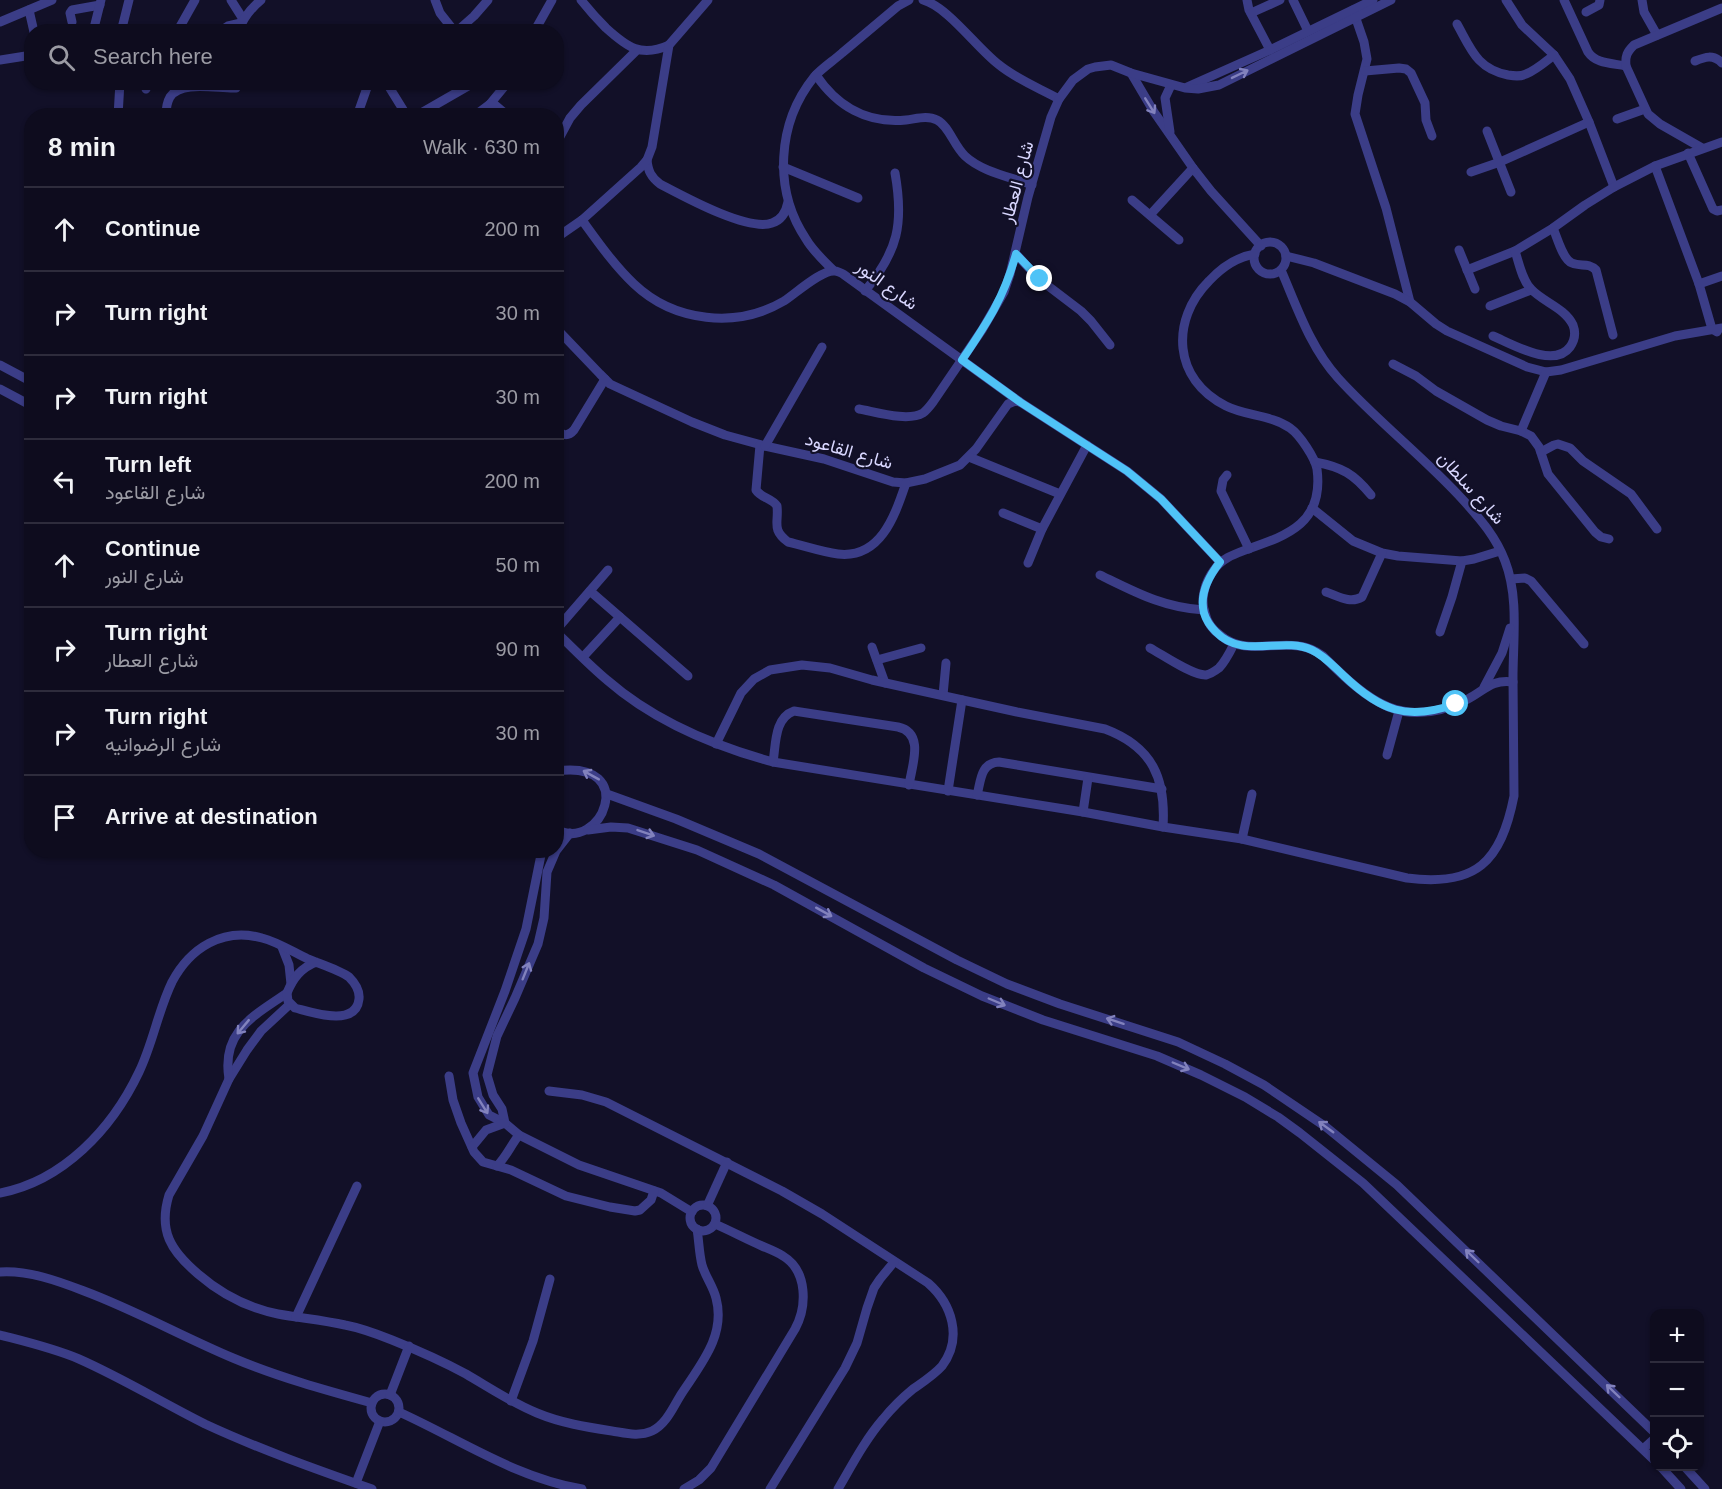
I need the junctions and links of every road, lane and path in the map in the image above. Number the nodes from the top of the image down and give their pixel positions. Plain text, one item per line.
1 (52, 0) edge
2 (129, 0) edge
3 (195, 0) edge
4 (231, 0) edge
5 (261, 0) edge
6 (435, 0) edge
7 (488, 0) edge
8 (552, 0) edge
9 (581, 0) edge
10 (708, 0) edge
11 (909, 0) edge
12 (923, 0) edge
13 (1247, 0) edge
14 (1280, 0) edge
15 (1293, 0) edge
16 (1391, 0) edge
17 (1506, 0) edge
18 (1564, 0) edge
19 (1600, 0) edge
20 (1642, 0) edge
21 (1366, 1) edge
22 (101, 2) edge
23 (38, 3) edge
24 (1722, 8) edge
25 (29, 10) junction
26 (1586, 12) dead end
27 (1251, 13) junction
28 (1354, 14) junction
29 (0, 22) edge
30 (72, 22) dead end
31 (32, 24) edge
32 (95, 24) edge
33 (123, 24) edge
34 (182, 24) edge
35 (241, 24) edge
36 (242, 24) edge
37 (449, 24) edge
38 (465, 24) edge
39 (538, 24) edge
40 (1457, 24) dead end
41 (1308, 31) junction
42 (1657, 35) junction
43 (669, 45) junction
44 (637, 50) junction
45 (1270, 50) junction
46 (1554, 56) junction
47 (24, 57) edge
48 (0, 60) edge
49 (1695, 61) dead end
50 (1722, 63) edge
51 (1626, 66) junction
52 (1365, 71) junction
53 (1131, 73) junction
54 (816, 75) junction
55 (1171, 85) junction
56 (1185, 88) junction
57 (120, 90) edge
58 (178, 90) edge
59 (366, 90) edge
60 (391, 90) edge
61 (461, 90) edge
62 (501, 90) edge
63 (1059, 99) junction
64 (490, 104) junction
65 (118, 108) edge
66 (167, 108) edge
67 (360, 108) edge
68 (402, 108) edge
69 (430, 108) edge
70 (485, 108) edge
71 (499, 108) edge
72 (1645, 109) junction
73 (1617, 118) dead end
74 (1589, 122) junction
75 (564, 129) edge
76 (1487, 131) dead end
77 (1432, 136) dead end
78 (1172, 137) junction
79 (1722, 142) edge
80 (1702, 148) junction
81 (1688, 153) junction
82 (647, 160) junction
83 (1500, 162) junction
84 (1655, 166) junction
85 (783, 167) junction
86 (1193, 168) junction
87 (1471, 172) dead end
88 (895, 173) dead end
89 (1032, 185) junction
90 (1614, 187) junction
91 (1511, 192) dead end
92 (858, 198) dead end
93 (1132, 200) dead end
94 (788, 202) junction
95 (1722, 210) edge
96 (1150, 215) junction
97 (582, 220) junction
98 (1553, 228) junction
99 (564, 232) edge
100 (1179, 240) dead end
101 (1261, 246) junction
102 (1459, 249) dead end
103 (1515, 251) junction
104 (1016, 254) junction
105 (1255, 254) junction
106 (1286, 256) junction
107 (833, 270) junction
108 (1281, 270) junction
109 (1467, 270) junction
110 (1722, 276) edge
111 (1699, 284) junction
112 (1475, 289) dead end
113 (1531, 290) junction
114 (865, 291) junction
115 (1410, 302) junction
116 (1490, 306) dead end
117 (1717, 329) edge
118 (1722, 334) edge
119 (1613, 335) dead end
120 (564, 336) edge
121 (1493, 336) dead end
122 (1110, 345) dead end
123 (822, 347) dead end
124 (962, 360) junction
125 (1393, 364) dead end
126 (0, 365) edge
127 (1546, 372) junction
128 (24, 378) edge
129 (605, 379) junction
130 (0, 389) edge
131 (24, 402) edge
132 (1020, 402) junction
133 (859, 410) dead end
134 (1521, 430) junction
135 (564, 435) edge
136 (762, 445) junction
137 (1087, 446) junction
138 (1541, 452) junction
139 (969, 457) junction
140 (1315, 462) junction
141 (1227, 475) dead end
142 (906, 483) junction
143 (1059, 494) junction
144 (1371, 495) dead end
145 (1312, 508) junction
146 (1003, 513) dead end
147 (1042, 529) junction
148 (1657, 529) dead end
149 (1609, 539) dead end
150 (1249, 549) junction
151 (1500, 550) junction
152 (1382, 553) junction
153 (1462, 561) junction
154 (1220, 562) junction
155 (1028, 563) dead end
156 (608, 570) dead end
157 (1100, 575) dead end
158 (1511, 579) junction
159 (590, 591) junction
160 (1326, 591) dead end
161 (1203, 610) junction
162 (1514, 615) junction
163 (620, 617) junction
164 (564, 622) edge
165 (1440, 632) dead end
166 (564, 638) edge
167 (1234, 644) junction
168 (1584, 644) dead end
169 (872, 647) dead end
170 (921, 648) dead end
171 (1150, 648) dead end
172 (584, 657) junction
173 (877, 660) junction
174 (946, 663) dead end
175 (688, 676) dead end
176 (1513, 682) junction
177 (885, 683) junction
178 (1483, 689) junction
179 (943, 695) junction
180 (962, 700) junction
181 (1399, 711) junction
182 (716, 744) junction
183 (1387, 755) dead end
184 (773, 762) junction
185 (564, 770) edge
186 (1088, 778) junction
187 (909, 785) junction
188 (1162, 789) junction
189 (948, 791) junction
190 (607, 794) junction
191 (1252, 794) dead end
192 (977, 795) junction
193 (1083, 812) junction
194 (1163, 827) junction
195 (588, 830) junction
196 (564, 832) edge
197 (570, 833) junction
198 (1242, 839) junction
199 (564, 841) edge
200 (540, 858) edge
201 (553, 858) edge
202 (282, 947) junction
203 (316, 962) junction
204 (289, 988) junction
205 (505, 991) junction
206 (515, 998) junction
207 (290, 1004) junction
208 (473, 1073) junction
209 (487, 1075) junction
210 (449, 1076) dead end
211 (229, 1079) junction
212 (549, 1091) dead end
213 (505, 1123) junction
214 (519, 1136) junction
215 (472, 1148) junction
216 (727, 1162) junction
217 (497, 1166) junction
218 (357, 1186) dead end
219 (654, 1191) junction
220 (0, 1193) edge
221 (707, 1206) junction
222 (692, 1212) junction
223 (715, 1224) junction
224 (697, 1229) junction
225 (894, 1262) junction
226 (0, 1272) edge
227 (550, 1279) dead end
228 (296, 1317) junction
229 (0, 1335) edge
230 (1565, 1345) junction
231 (409, 1346) junction
232 (1549, 1359) junction
233 (390, 1395) junction
234 (511, 1401) junction
235 (372, 1402) junction
236 (399, 1412) junction
237 (380, 1421) junction
238 (1650, 1428) edge
239 (1650, 1443) edge
240 (1643, 1449) junction
241 (1650, 1456) edge
242 (1664, 1471) edge
243 (1688, 1471) edge
244 (356, 1483) junction
245 (372, 1489) edge
246 (582, 1489) edge
247 (684, 1489) edge
248 (770, 1489) edge
249 (838, 1489) edge
250 (1682, 1489) edge
251 (1705, 1489) edge

1 - 23 street
2 - 33 street
3 - 34 street
4 - 35 street
5 - 36 street
6 - 37 street
7 - 38 street
8 - 39 street
9 - 44 street
10 - 43 street
11 - 54 street
12 - 63 street
13 - 27 street
14 - 27 street
15 - 41 street
16 - 28 street
17 - 46 street
18 - 51 street
19 - 26 street
20 - 42 street
21 - 28 street
22 - 30 street
22 - 32 street
23 - 25 street
24 - 42 street
25 - 29 street
25 - 31 street
27 - 45 street
28 - 41 street
28 - 52 street
56 -> 28 street
40 - 46 street
41 - 45 street
42 - 51 street
43 - 44 street
43 - 82 street
44 - 75 street
45 - 56 street
46 - 74 street
47 - 48 street
49 - 50 street
51 - 72 street
52 - 77 street
52 - 115 street
53 - 55 street
53 - 63 street, شارع العطار
53 -> 78 street
54 - 85 street
54 - 89 street
55 - 56 street
55 - 78 street
57 - 65 street
58 - 66 street
59 - 67 street
60 - 68 street
61 - 69 street
62 - 64 street
63 - 89 street, شارع العطار
64 - 70 street
64 - 71 street
72 - 73 street
72 - 80 street
74 - 83 street
74 - 90 street
76 - 83 street
78 - 86 street
79 - 80 street
80 - 81 street
81 - 84 street
81 - 95 street
82 - 94 street
82 - 97 street
83 - 87 street
83 - 91 street
84 - 90 street
84 - 111 street
85 - 92 street
85 - 94 street
86 - 96 street
86 - 101 street
88 - 114 street
89 - 104 street, شارع العطار
90 - 98 street
93 - 96 street
94 - 107 street
96 - 100 street
97 - 99 street
97 - 107 street, شارع النور
98 - 103 street
98 - 119 street
101 - 105 street
101 - 106 street
102 - 109 street
103 - 109 street
103 - 113 street
104 - 122 street
104 - 124 street, شارع العطار
105 - 108 street
105 - 140 street
106 - 108 street
106 - 115 street
107 - 114 street, شارع النور
108 - 151 street, شارع سلطان
109 - 112 street
110 - 111 street
111 - 117 street
113 - 116 street
113 - 121 street
114 - 124 street, شارع النور
115 - 127 street
117 - 118 street
117 - 127 street
120 - 129 street, شارع القاعود
123 - 136 street
124 - 132 street, شارع النور
124 - 133 street, شارع العطار
125 - 134 street
126 - 128 street
127 - 134 street
129 - 135 street
129 - 136 street, شارع القاعود
130 - 131 street
132 - 137 street
132 - 139 street, شارع القاعود
134 - 138 street
136 - 142 street, شارع القاعود
136 - 142 street
137 - 143 street
137 - 154 street
138 - 148 street
138 - 149 street
139 - 142 street, شارع القاعود
139 - 143 street
140 - 144 street
140 - 145 street
141 - 150 street
143 - 147 street
145 - 150 street
145 - 152 street
146 - 147 street
147 - 155 street
150 - 154 street
151 - 153 street
151 - 158 street, شارع سلطان
152 - 153 street
152 - 160 street
153 - 165 street
154 - 161 street
156 - 159 street
157 - 161 street
158 - 162 street, شارع سلطان
158 - 168 street
159 - 163 street
159 - 164 street
161 - 167 street
162 - 176 street, شارع سلطان
162 - 178 street
163 - 172 street
163 - 175 street
166 - 172 street
167 - 171 street
167 - 181 street
169 - 173 street
170 - 173 street
172 - 182 street
173 - 177 street
174 - 179 street
176 - 178 street
176 - 198 street, شارع سلطان
177 - 179 street
177 - 182 street
178 - 181 street
179 - 180 street
180 - 188 street
180 - 189 street
181 - 183 street
182 - 184 street
184 - 187 street
184 - 187 street
190 -> 185 street
186 - 188 street
186 - 192 street
186 - 193 street
187 - 189 street
188 - 194 street
189 - 192 street
190 - 195 street
230 -> 190 street
191 - 198 street
192 - 193 street
193 - 194 street
194 - 198 street
195 - 197 street
195 -> 232 street
196 - 197 street
199 -> 197 street
200 - 205 street
206 -> 201 street
202 - 203 street
202 - 204 street
202 - 220 street
203 - 204 street
203 - 207 street
204 - 207 street
204 -> 211 street
205 - 206 street
205 - 208 street
206 - 209 street
207 - 211 street
208 - 209 street
208 -> 213 street
209 - 213 street
210 - 215 street
211 - 228 street
212 - 216 street
213 - 214 street
213 - 215 street
214 - 217 street
214 - 219 street
215 - 217 street
216 - 221 street
216 - 225 street
217 - 219 street
218 - 228 street
219 - 222 street
221 - 222 street
221 - 223 street
222 - 224 street
223 - 224 street
223 - 247 street
224 - 234 street
225 - 248 street
225 - 249 street
226 - 235 street
227 - 234 street
228 - 231 street
229 - 244 street
230 - 232 street
238 -> 230 street
231 - 233 street
231 - 234 street
232 - 240 street
233 - 235 street
233 - 236 street
235 - 237 street
236 - 237 street
236 - 246 street
237 - 244 street
239 - 240 street
240 - 241 street
242 - 250 street
243 - 251 street
244 - 245 street

